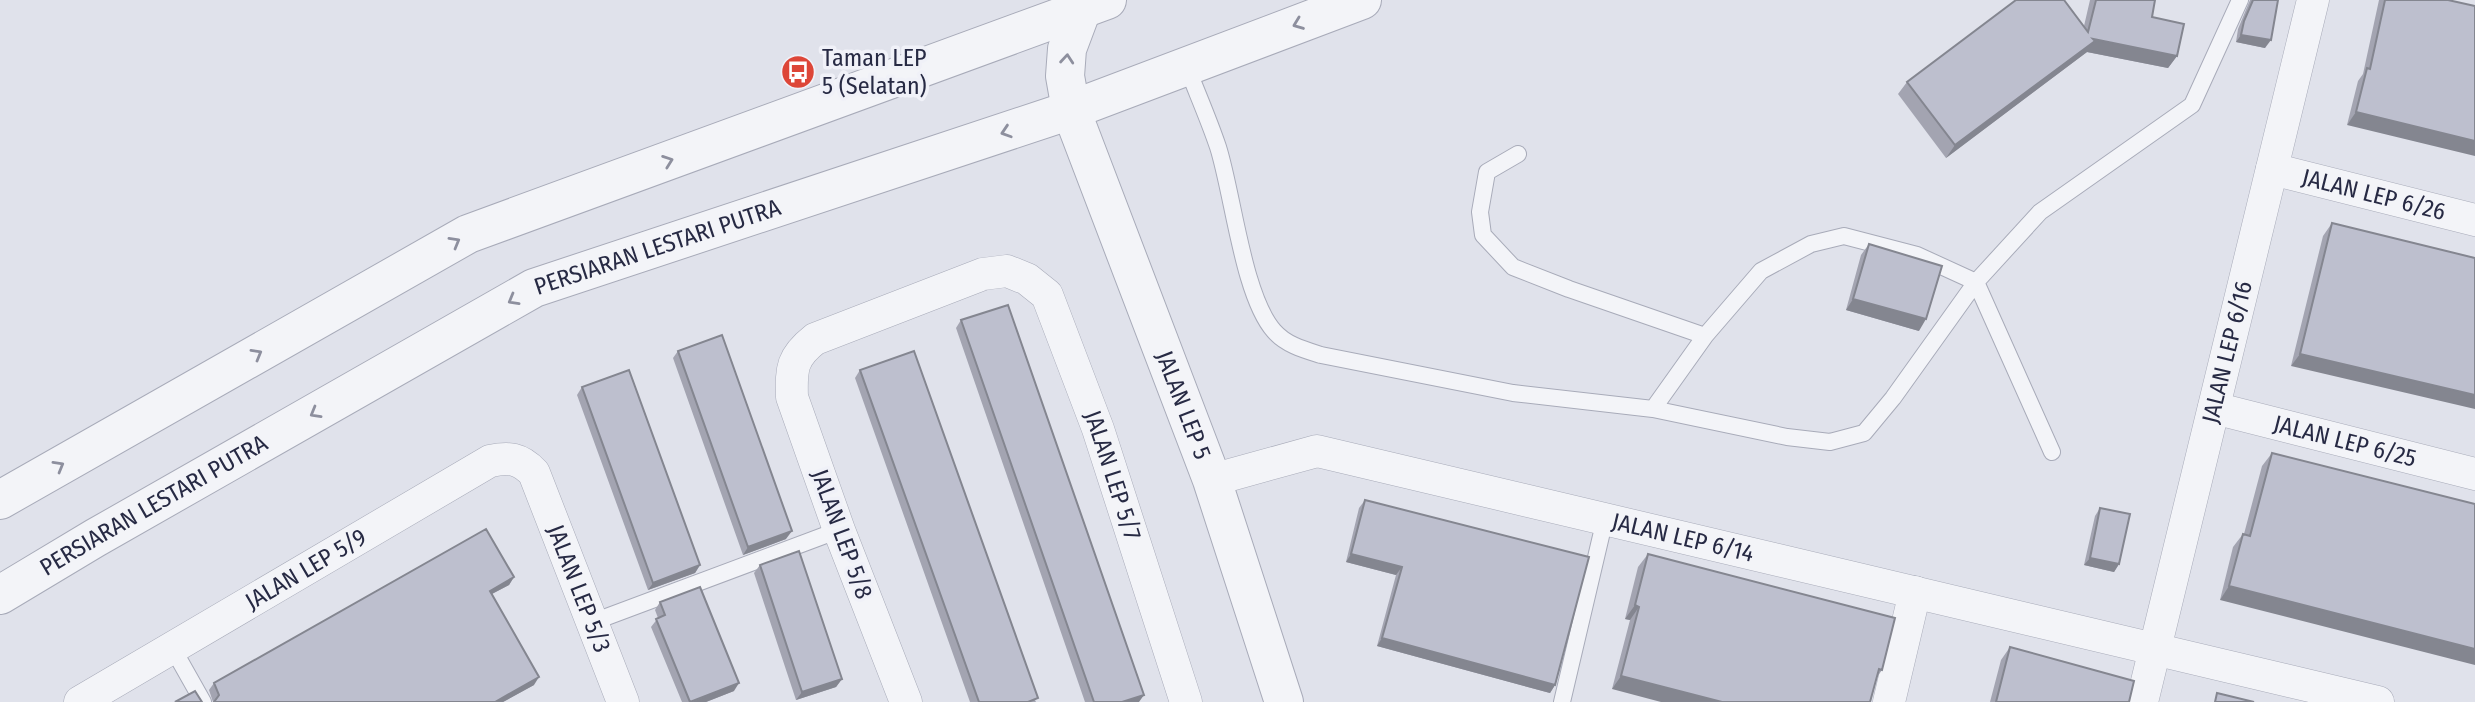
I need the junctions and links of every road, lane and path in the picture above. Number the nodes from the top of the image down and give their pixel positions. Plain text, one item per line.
1 (1362, 0) edge
2 (2240, 0) edge
3 (2313, 0) edge
4 (1095, 4) edge
5 (1187, 66) junction
6 (1071, 110) junction
7 (1518, 154) dead end
8 (2272, 169) junction
9 (2475, 220) edge
10 (1007, 271) joint
11 (1976, 282) junction
12 (1705, 336) junction
13 (2214, 408) junction
14 (1653, 409) junction
15 (2052, 452) dead end
16 (534, 473) joint
17 (2475, 474) edge
18 (1212, 480) junction
19 (0, 500) edge
20 (1605, 519) junction
21 (839, 530) junction
22 (1915, 592) junction
23 (0, 595) edge
24 (593, 622) junction
25 (172, 647) junction
26 (2155, 649) junction
27 (80, 702) edge
28 (203, 702) edge
29 (623, 702) edge
30 (906, 702) edge
31 (1186, 702) edge
32 (1284, 702) edge
33 (1562, 702) edge
34 (1889, 702) edge
35 (2142, 702) edge
36 (2378, 702) edge

1 -> 5 street, PERSIARAN LESTARI PUTRA
2 - 11 lane
3 - 8 street, JALAN LEP 6/16
6 -> 4 street, JALAN LEP 5
19 -> 4 street
5 - 6 street, PERSIARAN LESTARI PUTRA
5 - 14 lane
6 - 18 street, JALAN LEP 5
6 -> 23 street, PERSIARAN LESTARI PUTRA
7 - 12 lane
8 - 9 street, JALAN LEP 6/26
8 - 13 street, JALAN LEP 6/16
10 - 21 street, JALAN LEP 5/8
10 - 31 street, JALAN LEP 5/7
11 - 12 lane
11 - 14 lane
11 - 15 lane
12 - 14 lane
13 - 17 street, JALAN LEP 6/25
13 - 26 street, JALAN LEP 6/16
16 - 24 street, JALAN LEP 5/3
16 - 25 street, JALAN LEP 5/9
18 - 20 street, JALAN LEP 6/14
18 - 32 street, JALAN LEP 5
20 - 22 street, JALAN LEP 6/14
20 - 33 lane
21 - 24 lane
21 - 30 street, JALAN LEP 5/8
22 - 26 street, JALAN LEP 6/14
22 - 34 street
24 - 29 street, JALAN LEP 5/3
25 - 27 street, JALAN LEP 5/9
25 - 28 lane
26 - 35 street, JALAN LEP 6/16
26 - 36 street, JALAN LEP 6/14

